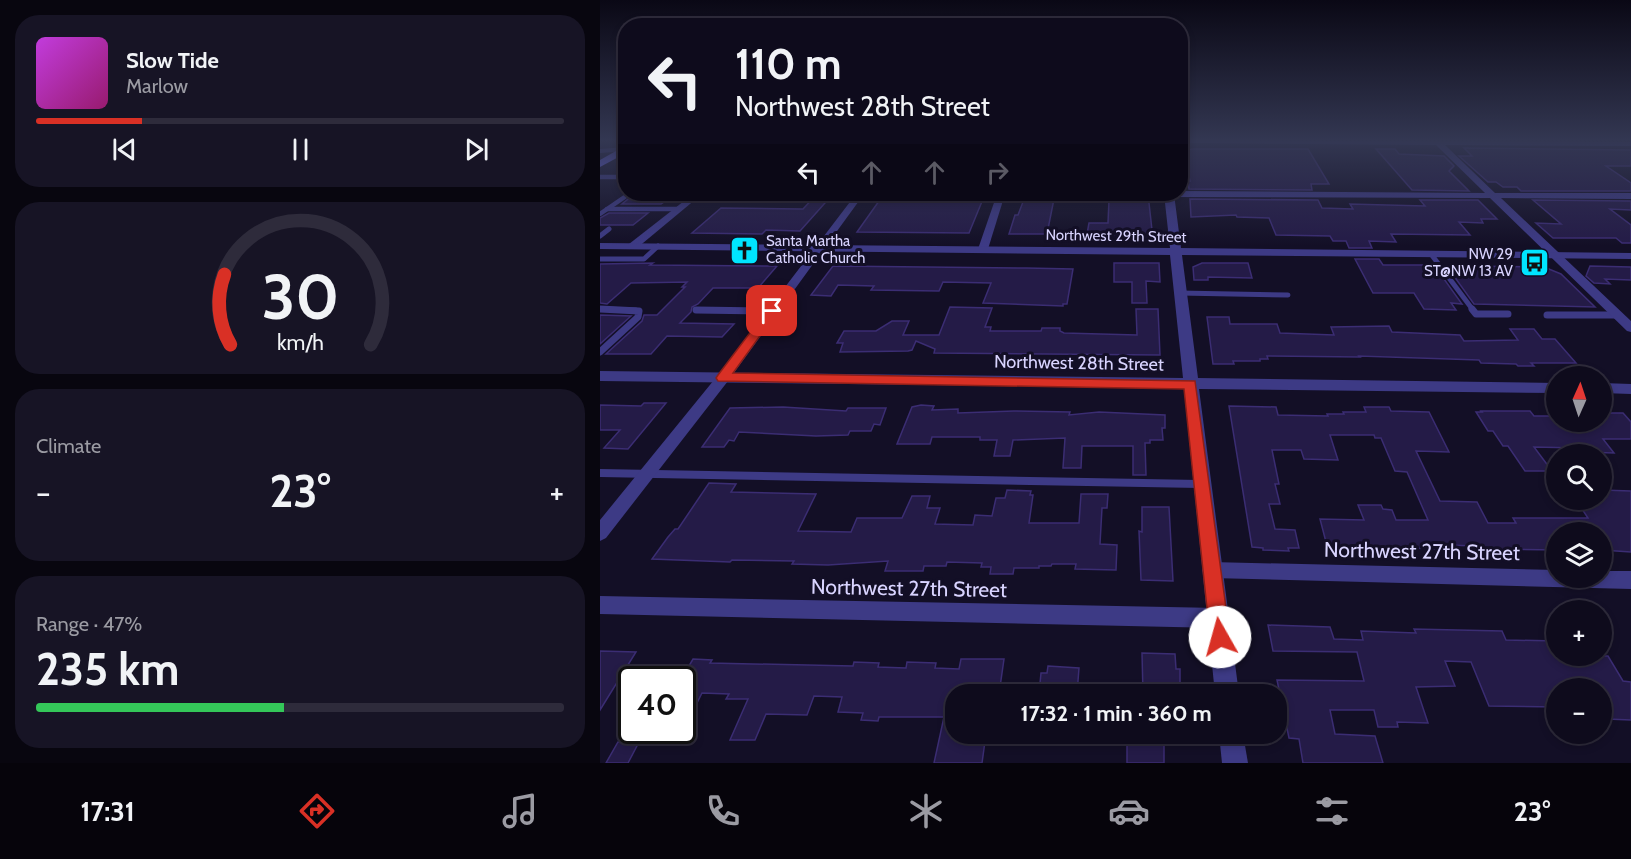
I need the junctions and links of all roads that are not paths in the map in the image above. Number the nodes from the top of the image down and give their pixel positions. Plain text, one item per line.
1 (1473, 176) edge
2 (600, 177) edge
3 (609, 177) junction
4 (618, 177) edge
5 (600, 182) edge
6 (1188, 194) edge
7 (1493, 195) junction
8 (1631, 196) edge
9 (619, 201) edge
10 (689, 201) edge
11 (855, 201) edge
12 (999, 201) edge
13 (1170, 201) edge
14 (607, 209) junction
15 (678, 210) junction
16 (600, 214) edge
17 (609, 229) dead end
18 (600, 236) edge
19 (600, 246) edge
20 (616, 246) junction
21 (633, 246) junction
22 (658, 246) junction
23 (819, 248) junction
24 (983, 249) junction
25 (1175, 251) junction
26 (1431, 254) junction
27 (1556, 255) junction
28 (1631, 256) edge
29 (600, 259) edge
30 (1179, 293) junction
31 (1288, 295) dead end
32 (600, 309) edge
33 (696, 310) dead end
34 (772, 311) junction
35 (1508, 315) dead end
36 (1547, 315) dead end
37 (1623, 318) edge
38 (1631, 328) edge
39 (600, 352) edge
40 (600, 376) edge
41 (723, 378) junction
42 (1190, 384) junction
43 (1546, 388) edge
44 (1612, 388) edge
45 (1631, 388) edge
46 (600, 473) edge
47 (647, 474) junction
48 (1202, 484) junction
49 (600, 533) edge
50 (1211, 570) junction
51 (1631, 580) edge
52 (600, 605) edge
53 (1218, 618) junction
54 (1226, 684) edge
55 (1232, 744) edge
56 (1235, 763) edge

1 - 7 street
2 - 3 lane
3 - 4 lane
3 - 5 lane
6 - 7 street
7 - 8 street
7 - 27 street
9 - 14 lane
10 - 15 street
11 - 23 street
12 - 24 street
13 - 25 street
14 - 15 lane
14 - 16 lane
15 - 21 street
17 - 18 lane
19 - 20 street, Northwest 29th Street
20 - 21 street, Northwest 29th Street
20 - 29 lane
21 - 22 street, Northwest 29th Street
22 - 23 street, Northwest 29th Street
22 - 29 lane
23 - 24 street, Northwest 29th Street
23 - 34 street
24 - 25 street, Northwest 29th Street
25 - 26 street, Northwest 29th Street
25 - 30 street
26 - 27 street, Northwest 29th Street
26 - 35 lane
27 - 28 street, Northwest 29th Street
27 - 37 street
30 - 31 lane
30 - 42 street
32 - 39 lane
33 - 34 lane
34 - 41 street
36 - 37 lane
37 - 38 street
40 - 41 street, Northwest 28th Street
41 - 42 street, Northwest 28th Street
41 - 47 street
42 - 43 street, Northwest 28th Street
42 - 48 street
44 - 45 street
46 - 47 lane
47 - 48 lane
47 - 49 street
48 - 50 street
50 - 51 street, Northwest 27th Street
50 - 53 street
52 - 53 street, Northwest 27th Street
53 - 54 street
55 - 56 street

